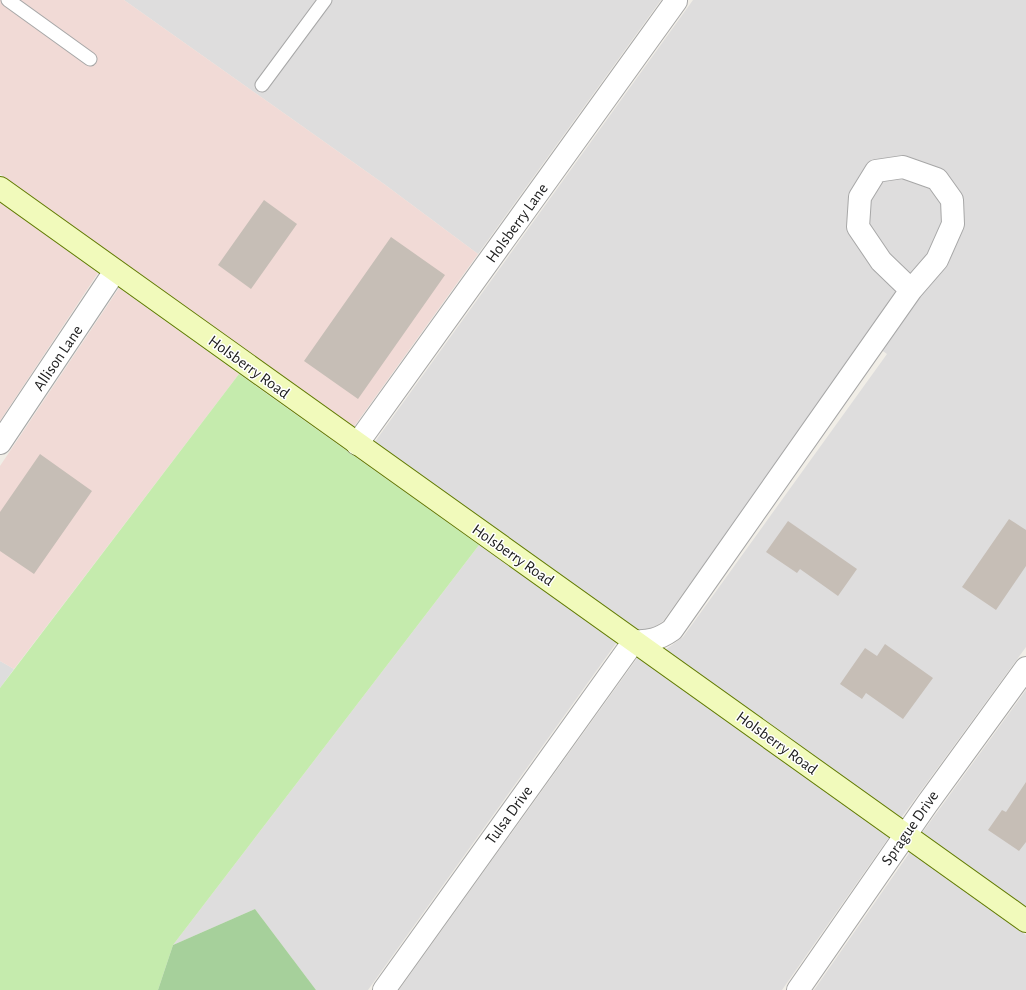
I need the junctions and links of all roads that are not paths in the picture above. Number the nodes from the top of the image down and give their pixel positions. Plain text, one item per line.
1 (8, 0) edge
2 (325, 0) edge
3 (676, 1) edge
4 (90, 59) dead end
5 (262, 85) dead end
6 (0, 188) edge
7 (115, 271) junction
8 (911, 290) junction
9 (0, 444) edge
10 (357, 444) junction
11 (634, 641) junction
12 (1026, 668) edge
13 (906, 835) junction
14 (1026, 922) edge
15 (384, 990) edge
16 (798, 990) edge

1 - 4 lane
2 - 5 lane
3 - 10 street, Holsberry Lane
6 - 7 street, Holsberry Road
7 - 9 street, Allison Lane
7 - 10 street, Holsberry Road
8 - 8 street
8 - 11 street
10 - 11 street, Holsberry Road
11 - 13 street, Holsberry Road
11 - 15 street, Tulsa Drive
12 - 13 street, Sprague Drive
13 - 14 street, Holsberry Road
13 - 16 street, Sprague Drive

